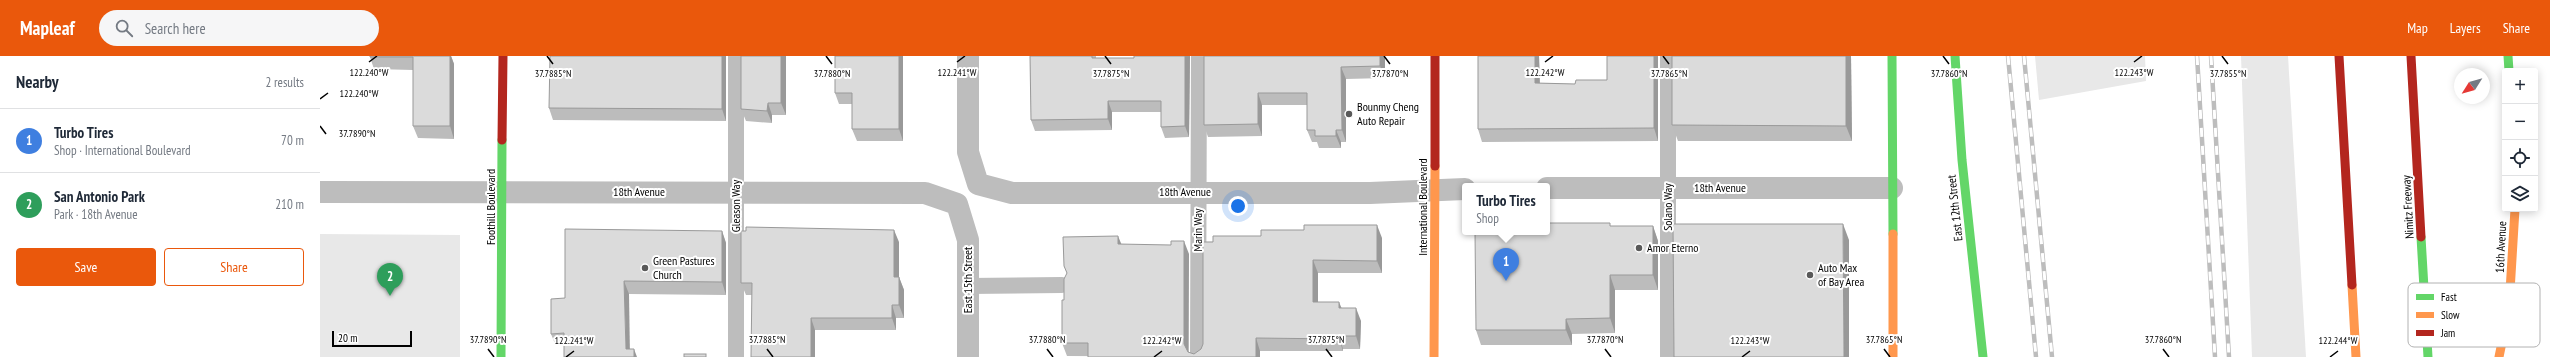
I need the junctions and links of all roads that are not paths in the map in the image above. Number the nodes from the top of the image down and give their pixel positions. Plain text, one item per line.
1 (503, 56) edge
2 (736, 56) edge
3 (968, 56) edge
4 (1199, 56) edge
5 (1435, 56) edge
6 (1668, 56) edge
7 (1892, 56) edge
8 (1955, 56) edge
9 (2339, 56) edge
10 (2411, 56) edge
11 (2508, 56) edge
12 (2509, 68) edge
13 (1550, 188) edge
14 (1668, 188) junction
15 (1892, 188) junction
16 (1462, 189) edge
17 (1435, 190) junction
18 (736, 191) junction
19 (320, 192) edge
20 (1198, 192) junction
21 (503, 193) junction
22 (957, 204) joint
23 (2515, 212) edge
24 (2424, 283) edge
25 (2511, 283) edge
26 (1062, 285) edge
27 (968, 286) junction
28 (2427, 347) edge
29 (2501, 347) edge
30 (501, 357) edge
31 (736, 357) edge
32 (968, 357) edge
33 (1198, 357) edge
34 (1434, 357) edge
35 (1668, 357) edge
36 (1893, 357) edge
37 (1982, 357) edge
38 (2356, 357) edge
39 (2428, 357) edge
40 (2499, 357) edge

1 - 21 main road, Foothill Boulevard
2 - 18 lane, Gleason Way
3 - 20 street, 18th Avenue
4 - 20 lane, Marin Way
5 - 17 main road, International Boulevard
6 - 14 lane, Solano Way
7 - 15 main road
8 - 37 main road, East 12th Street
9 - 38 main road
10 - 24 main road, Nimitz Freeway
11 - 12 main road
13 - 14 street, 18th Avenue
14 - 15 street, 18th Avenue
14 - 35 lane, Solano Way
15 - 36 main road
16 - 17 street, 18th Avenue
17 - 20 street, 18th Avenue
17 - 34 main road, International Boulevard
18 - 21 street, 18th Avenue
18 - 22 street, 18th Avenue
18 - 31 lane, Gleason Way
19 - 21 street, 18th Avenue
20 - 33 lane, Marin Way
21 - 30 main road, Foothill Boulevard
22 - 27 street, East 15th Street
23 - 25 main road, 16th Avenue
26 - 27 lane
27 - 32 street, East 15th Street
28 - 39 main road, Nimitz Freeway
29 - 40 main road, 16th Avenue

